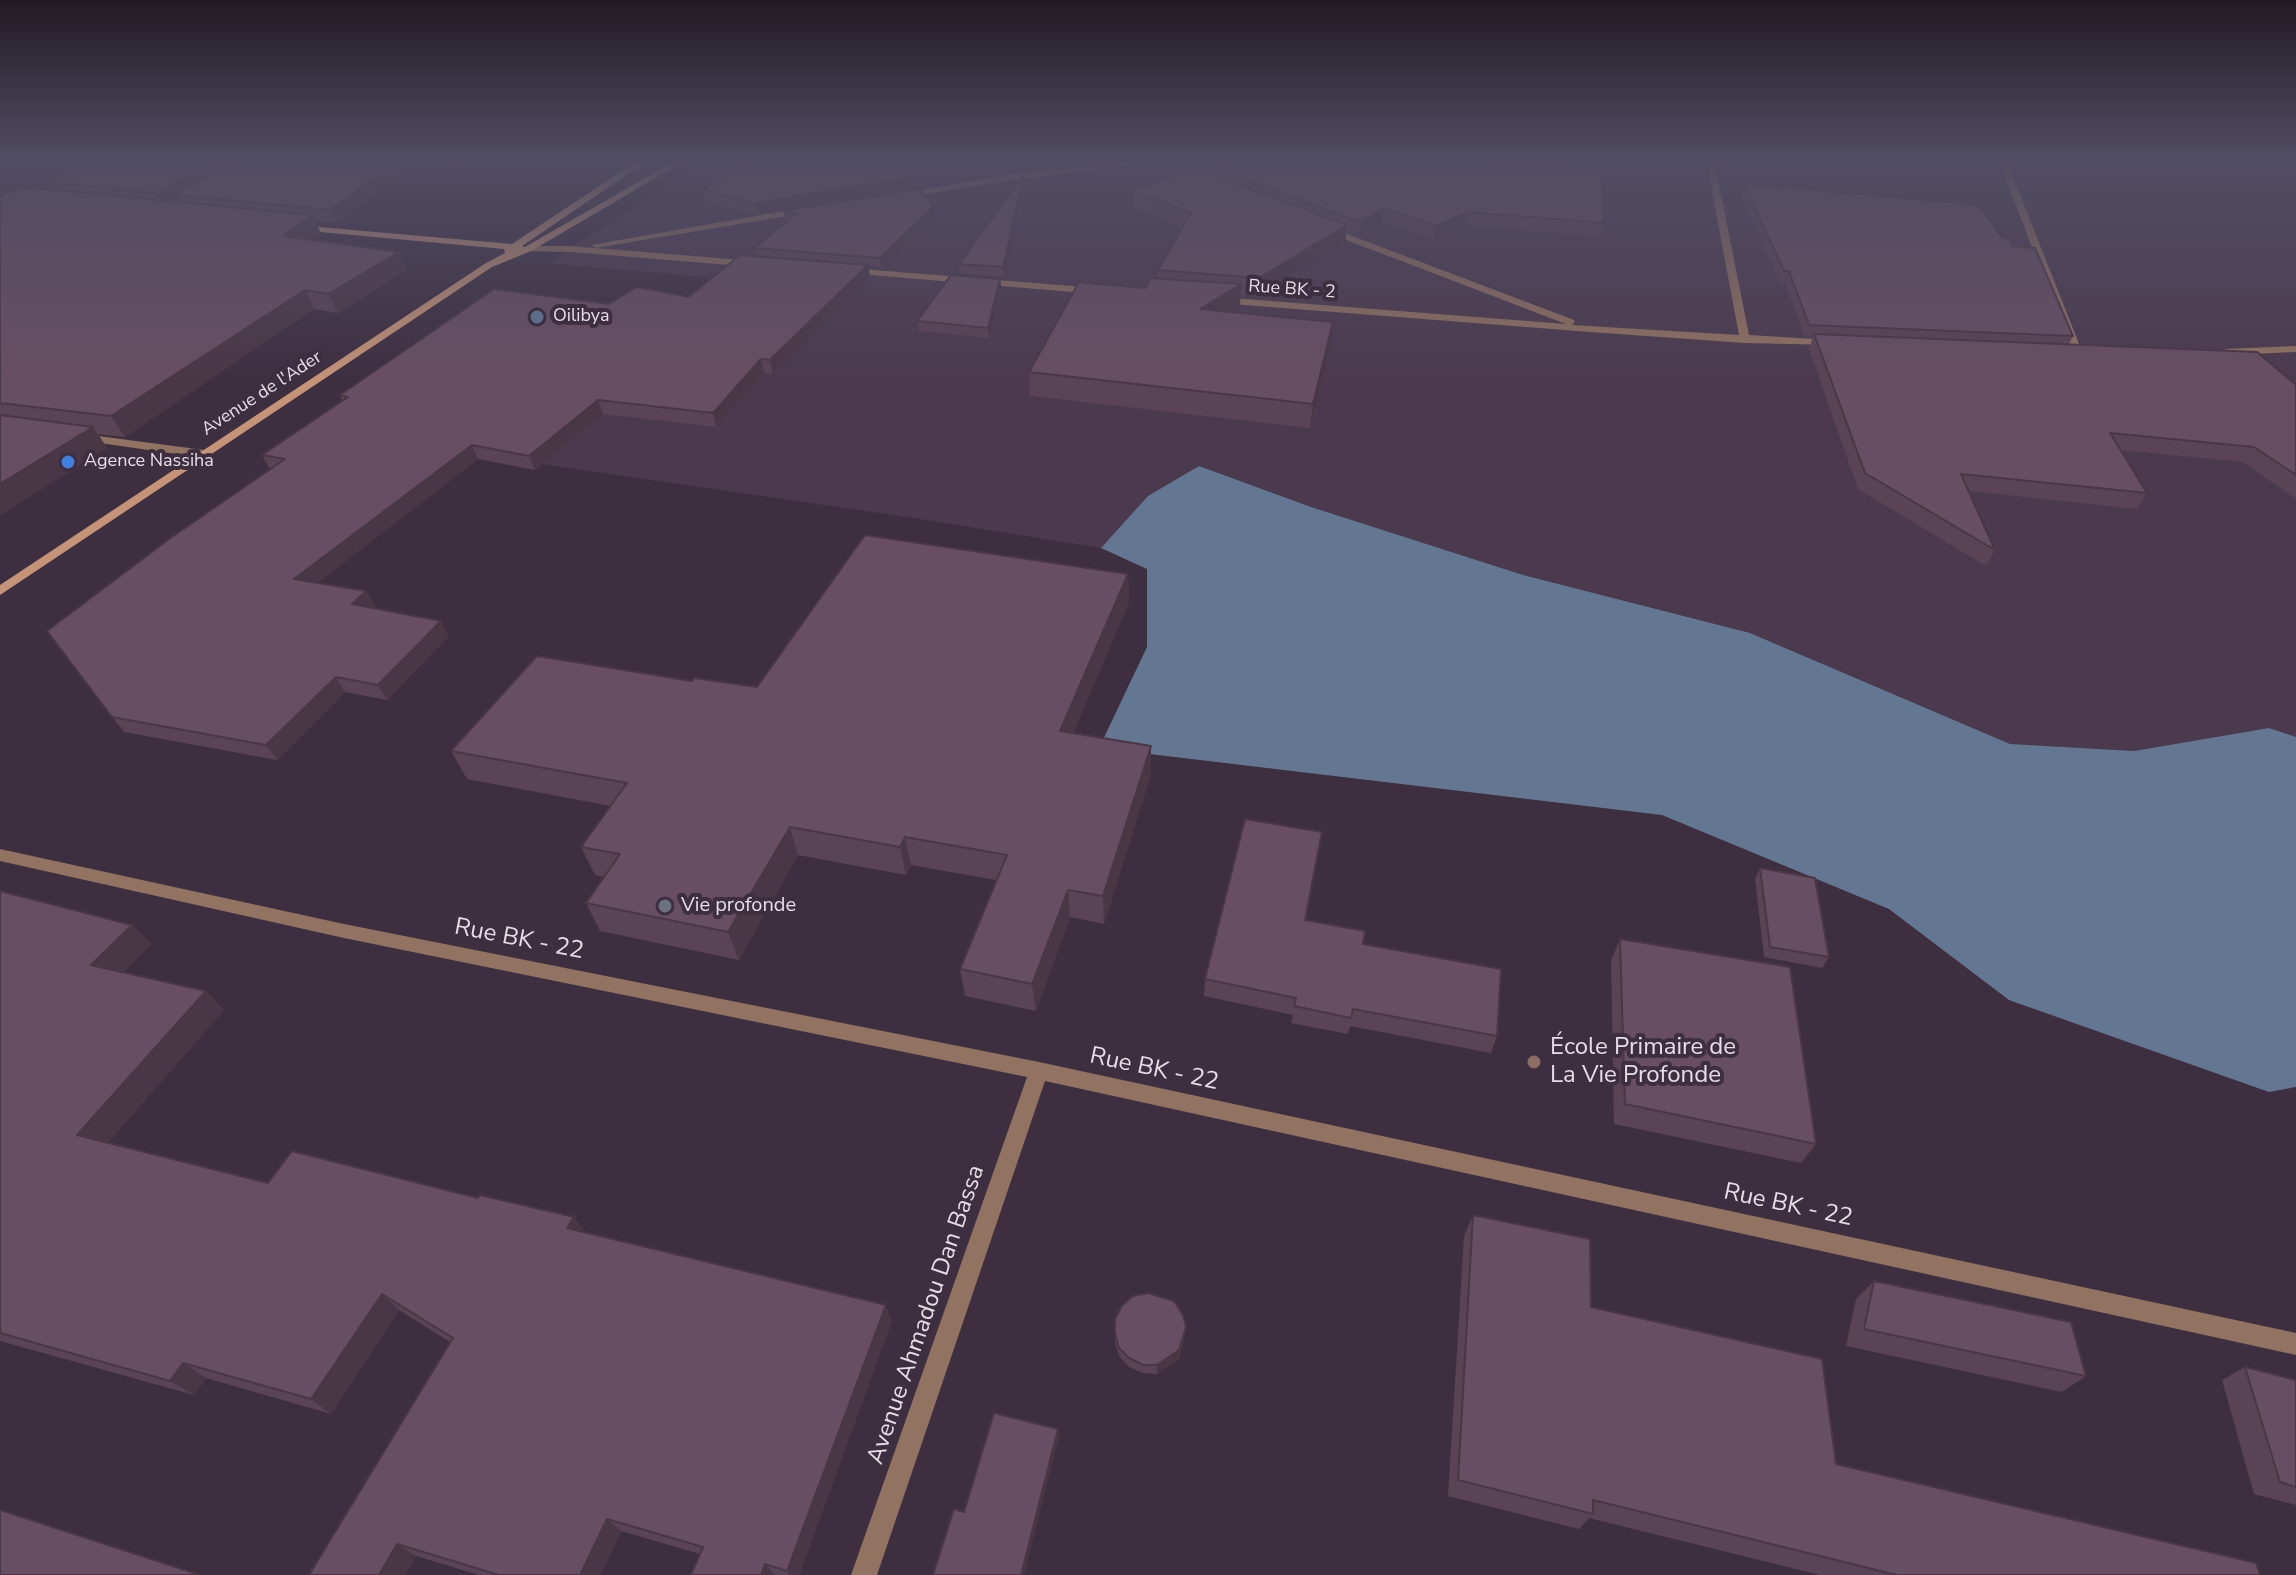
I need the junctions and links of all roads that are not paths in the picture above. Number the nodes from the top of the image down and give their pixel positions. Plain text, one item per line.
1 (345, 232) edge
2 (536, 232) edge
3 (557, 232) edge
4 (670, 232) edge
5 (1334, 232) edge
6 (1724, 232) edge
7 (2031, 232) edge
8 (528, 249) junction
9 (571, 249) junction
10 (508, 251) junction
11 (760, 264) edge
12 (839, 270) edge
13 (1108, 291) edge
14 (1201, 299) edge
15 (1590, 329) junction
16 (1745, 340) junction
17 (1840, 344) edge
18 (2296, 349) edge
19 (2220, 352) edge
20 (2062, 353) edge
21 (2078, 354) junction
22 (2094, 354) edge
23 (63, 435) edge
24 (204, 454) junction
25 (0, 591) edge
26 (0, 855) edge
27 (1039, 1071) junction
28 (2296, 1344) edge
29 (864, 1575) edge

1 - 10 main road
2 - 10 main road, Avenue de l'Ader
3 - 8 main road
4 - 9 street
5 - 15 street
6 - 16 street
7 - 21 street
8 - 9 street
8 - 10 main road
9 - 11 street
10 - 24 main road, Avenue de l'Ader
12 - 13 street
14 - 15 street, Rue BK - 2
15 - 16 street, Rue BK - 2
16 - 17 street, Rue BK - 2
18 - 19 street
20 - 21 street
21 - 22 street
23 - 24 street
24 - 25 main road, Avenue de l'Ader
26 - 27 street, Rue BK - 22
27 - 28 street, Rue BK - 22
27 - 29 street, Avenue Ahmadou Dan Bassa

